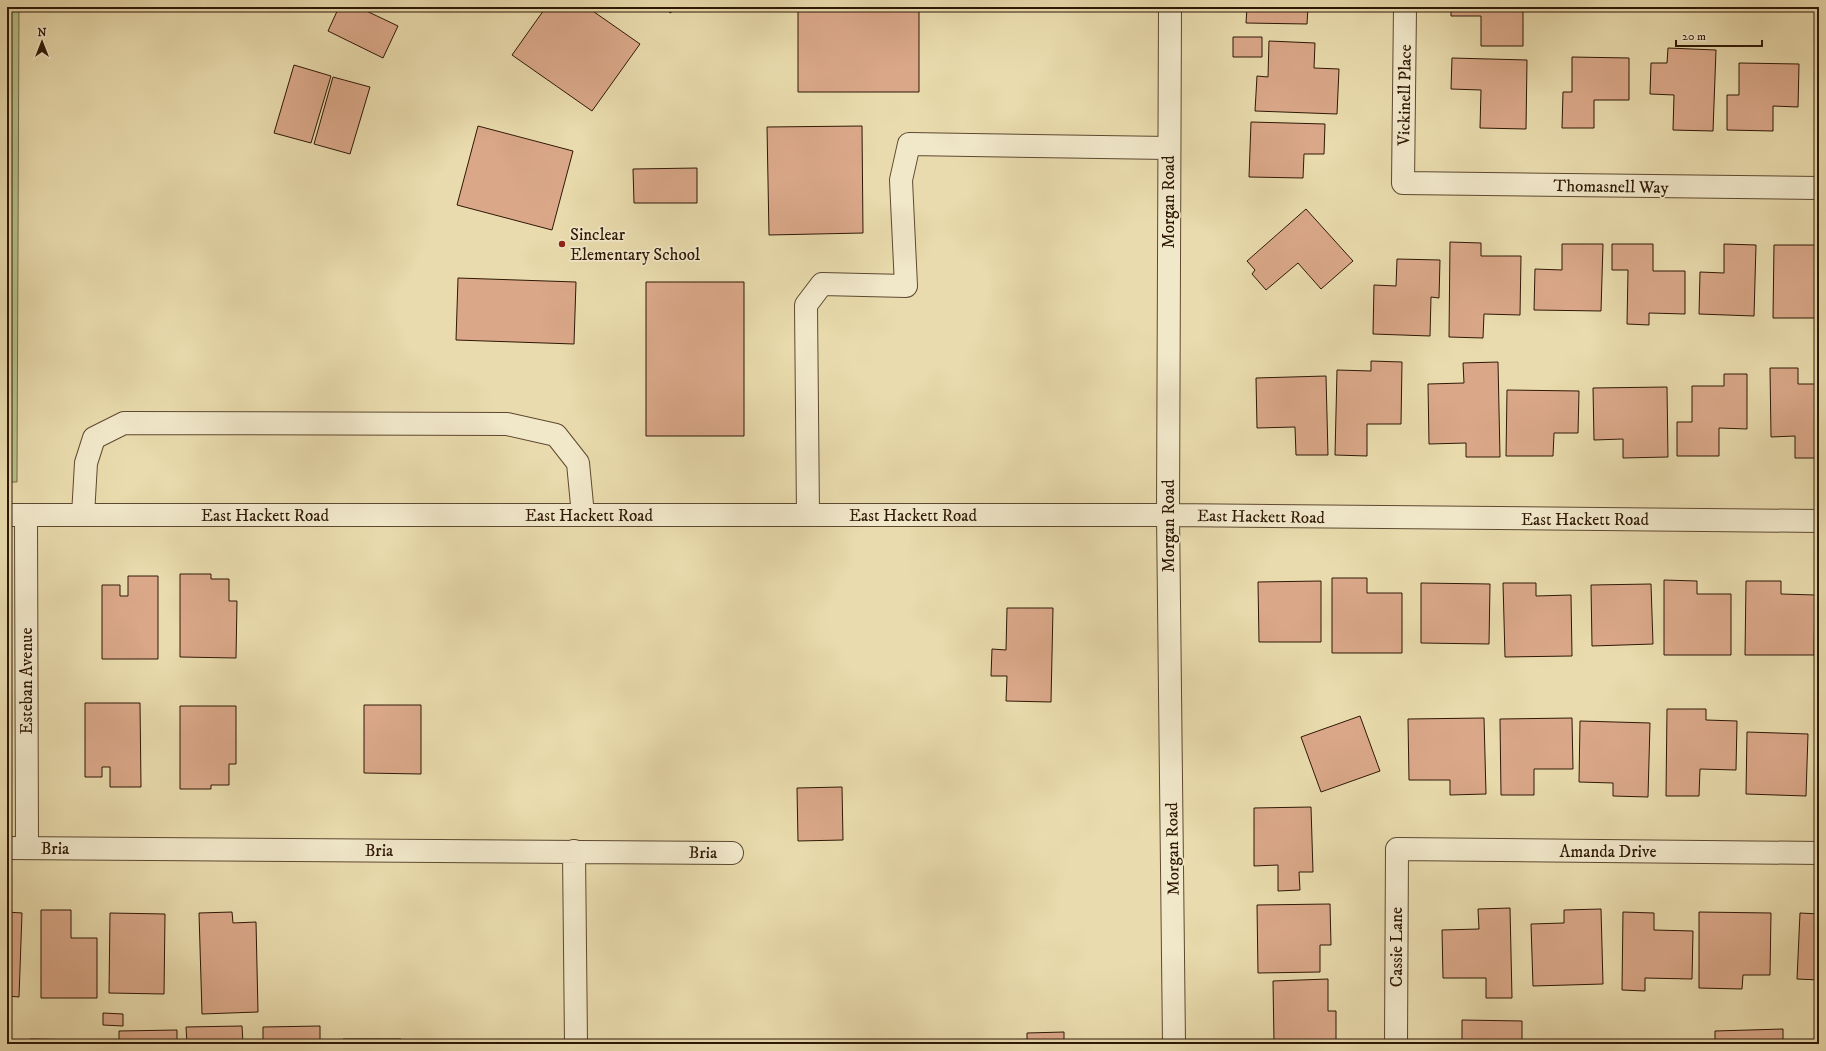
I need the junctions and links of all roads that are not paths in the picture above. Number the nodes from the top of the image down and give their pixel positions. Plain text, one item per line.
1 (1170, 7) edge
2 (1405, 7) edge
3 (1168, 148) junction
4 (1403, 184) joint
5 (1819, 188) edge
6 (17, 515) edge
7 (83, 515) junction
8 (583, 515) junction
9 (808, 515) junction
10 (1168, 515) junction
11 (1819, 520) edge
12 (17, 847) edge
13 (1397, 849) joint
14 (574, 851) junction
15 (732, 853) dead end
16 (1819, 853) edge
17 (576, 1044) edge
18 (1174, 1044) edge
19 (1396, 1044) edge

1 - 3 street, Morgan Road
2 - 4 street, Vickinell Place
3 - 9 street
3 - 10 street, Morgan Road
4 - 5 street, Thomasnell Way
6 - 7 street, East Hackett Road
6 - 12 street, Esteban Avenue
7 - 8 street, East Hackett Road
7 - 8 street
8 - 9 street, East Hackett Road
9 - 10 street, East Hackett Road
10 - 11 street, East Hackett Road
10 - 18 street, Morgan Road
12 - 14 street, Bria
13 - 16 street, Amanda Drive
13 - 19 street, Cassie Lane
14 - 15 street, Bria
14 - 17 street

